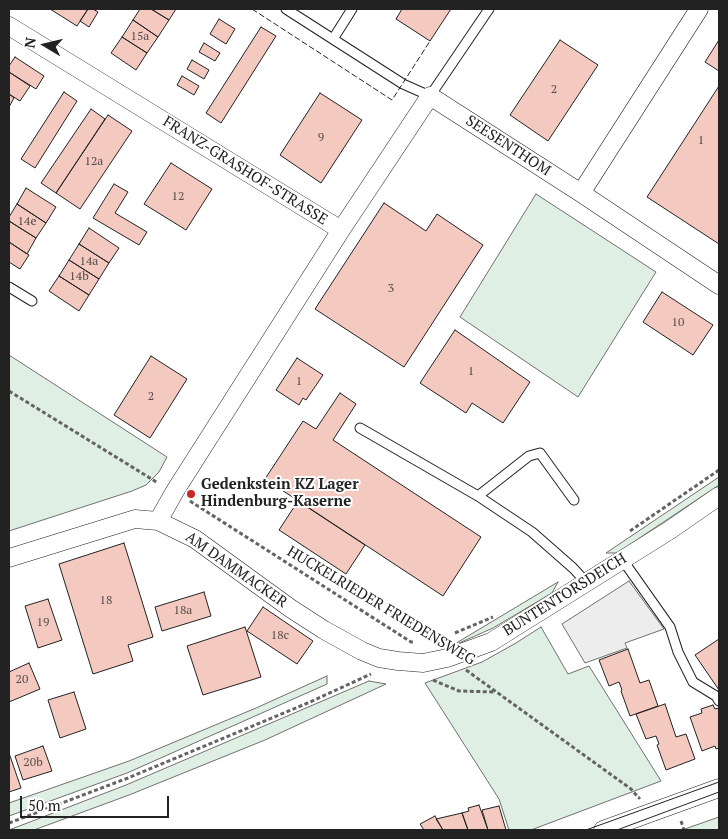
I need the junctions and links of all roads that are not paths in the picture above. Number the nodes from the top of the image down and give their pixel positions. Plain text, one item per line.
1 (286, 9) edge
2 (352, 9) edge
3 (489, 9) edge
4 (699, 9) edge
5 (9, 26) edge
6 (333, 39) junction
7 (430, 96) junction
8 (581, 193) junction
9 (341, 230) junction
10 (719, 285) edge
11 (9, 287) edge
12 (32, 301) dead end
13 (360, 428) dead end
14 (478, 496) junction
15 (719, 496) edge
16 (574, 500) dead end
17 (158, 521) junction
18 (9, 558) edge
19 (622, 559) junction
20 (586, 582) junction
21 (398, 661) joint
22 (719, 701) edge
23 (719, 788) edge
24 (603, 830) edge

1 - 6 lane
2 - 6 lane
3 - 7 lane
4 - 8 street
5 - 9 street, FRANZ-GRASHOF-STRASSE
6 - 7 lane
7 - 8 street, SEESENTHOM
7 - 9 street
8 - 10 street, SEESENTHOM
9 - 17 street, FRANZ-GRASHOF-STRASSE
11 - 12 lane
13 - 14 lane
14 - 16 lane
14 - 20 lane
15 - 19 street, BUNTENTORSDEICH
17 - 18 street, AM DAMMACKER
17 - 21 street, AM DAMMACKER
19 - 20 street, BUNTENTORSDEICH
19 - 22 lane
20 - 21 street, BUNTENTORSDEICH
23 - 24 street

